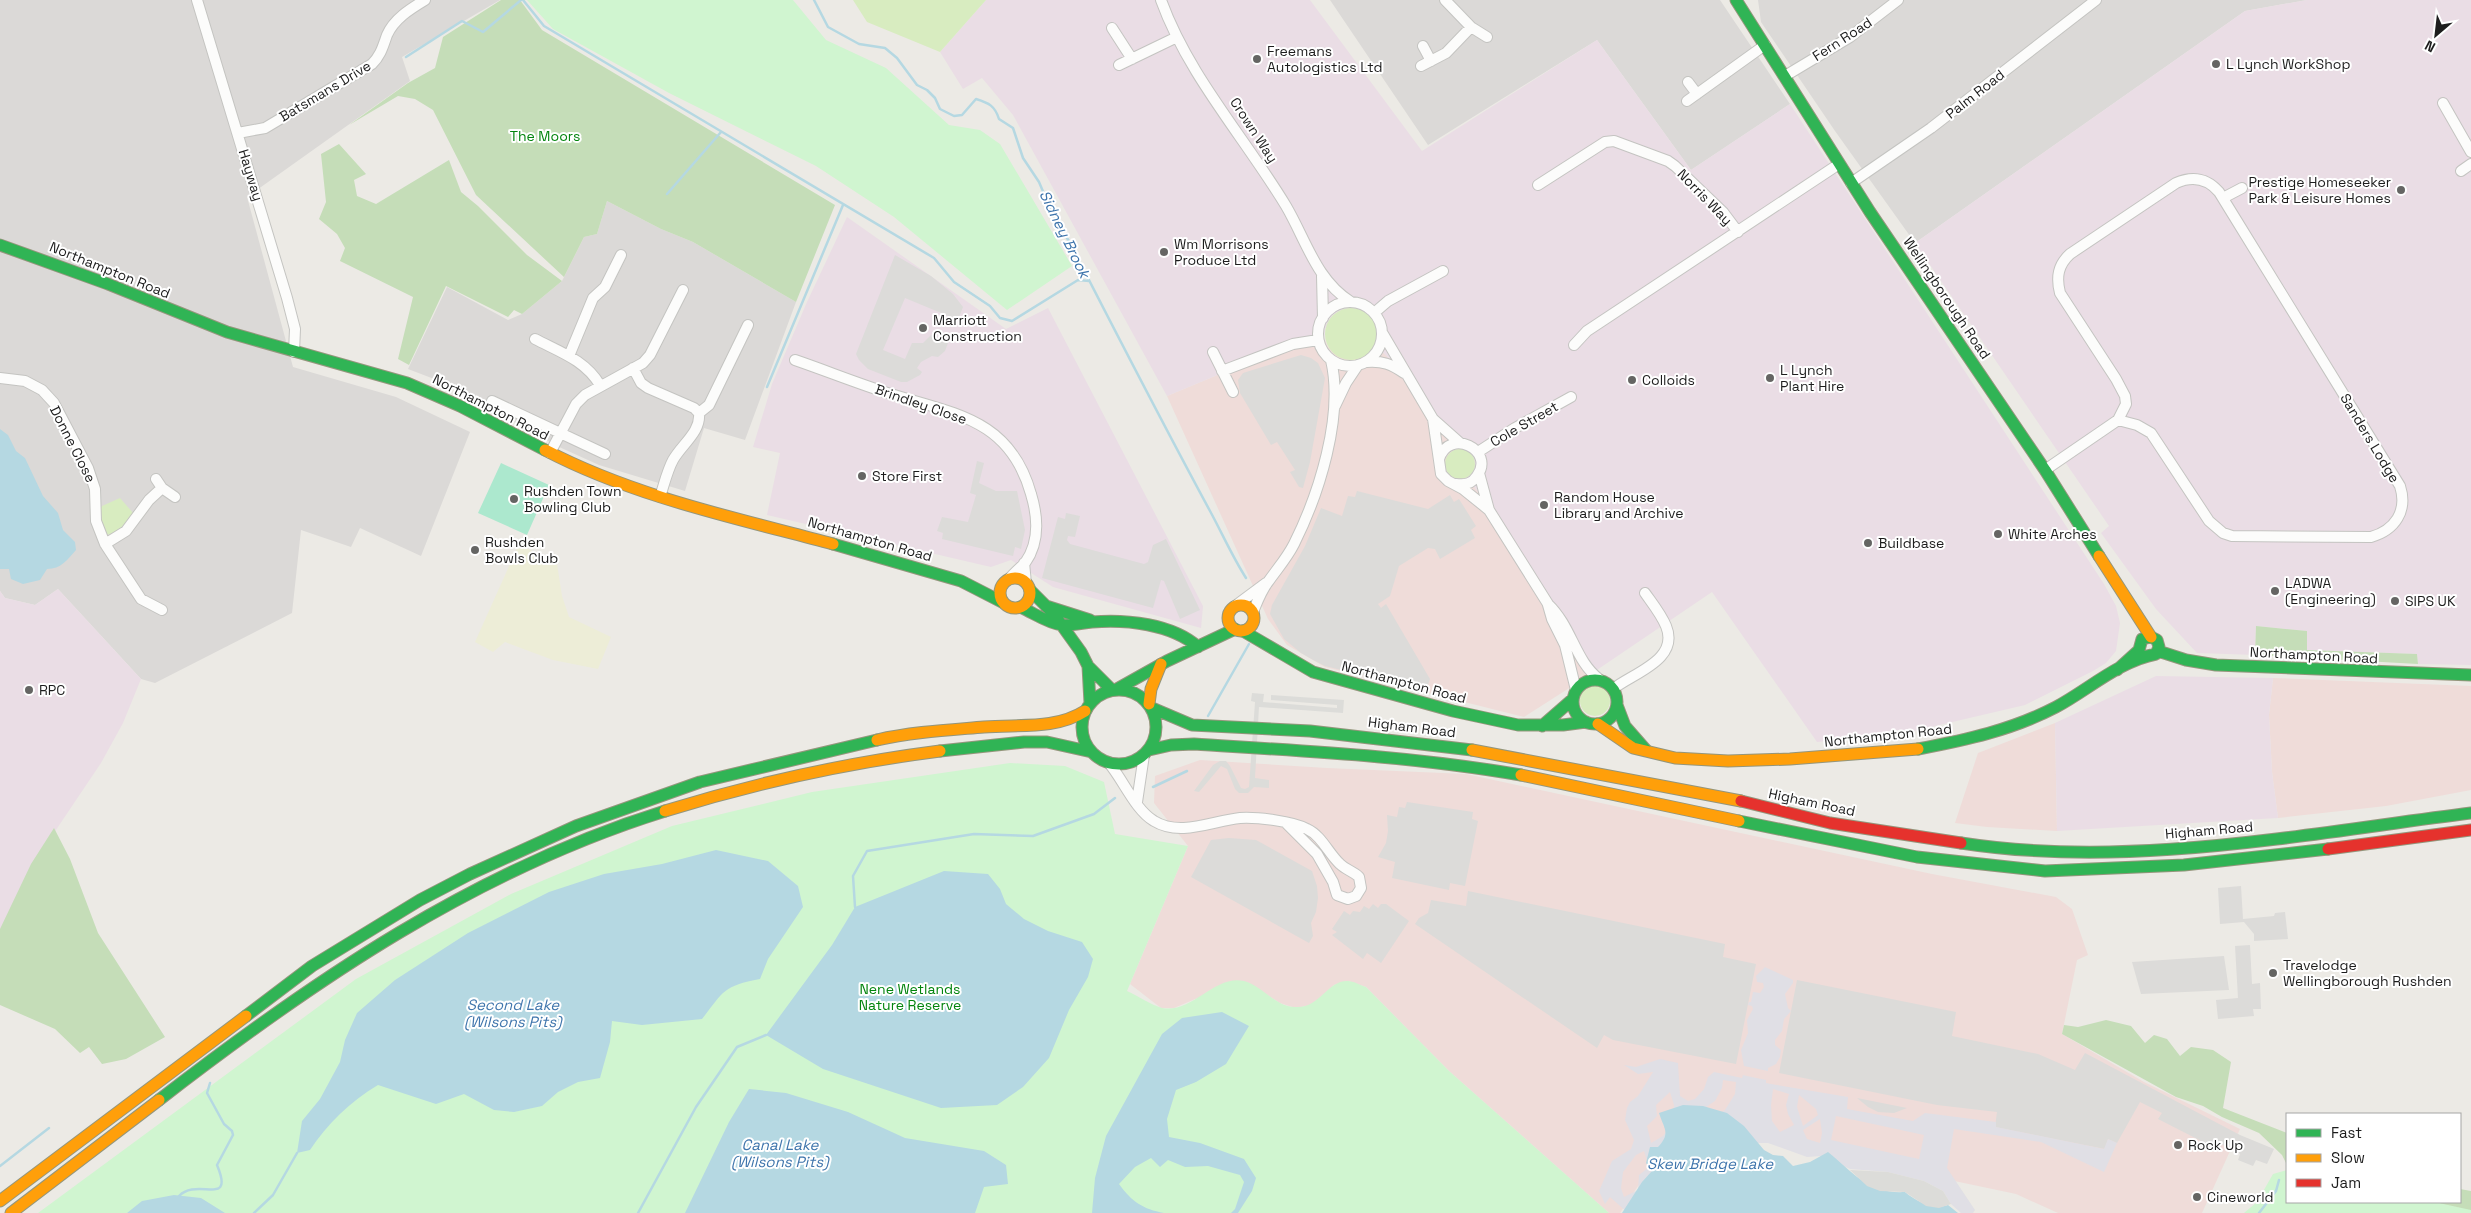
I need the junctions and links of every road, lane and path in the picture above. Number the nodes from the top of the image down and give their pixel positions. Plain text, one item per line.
1 (197, 0) edge
2 (425, 0) edge
3 (1161, 0) edge
4 (1445, 0) edge
5 (1736, 0) edge
6 (1898, 0) edge
7 (2096, 0) edge
8 (413, 3) edge
9 (1471, 27) junction
10 (1112, 28) dead end
11 (1177, 37) junction
12 (1487, 37) dead end
13 (1765, 45) junction
14 (1423, 46) dead end
15 (1132, 59) junction
16 (1119, 65) dead end
17 (1785, 76) junction
18 (1688, 82) dead end
19 (1697, 94) junction
20 (1687, 101) dead end
21 (2443, 104) dead end
22 (238, 133) junction
23 (2471, 152) edge
24 (1839, 164) junction
25 (2471, 164) edge
26 (2461, 171) dead end
27 (1851, 183) junction
28 (1538, 185) dead end
29 (2242, 188) dead end
30 (2223, 198) junction
31 (1738, 232) junction
32 (0, 245) edge
33 (621, 255) dead end
34 (1443, 271) dead end
35 (1322, 276) junction
36 (682, 290) dead end
37 (1350, 302) junction
38 (1374, 313) junction
39 (1322, 318) junction
40 (748, 325) dead end
41 (1383, 334) junction
42 (535, 339) dead end
43 (1318, 340) junction
44 (1574, 345) dead end
45 (294, 352) junction
46 (1213, 352) dead end
47 (569, 356) junction
48 (795, 360) dead end
49 (1331, 360) junction
50 (1363, 363) junction
51 (633, 368) junction
52 (1222, 371) junction
53 (1404, 373) junction
54 (0, 378) edge
55 (600, 385) junction
56 (1232, 392) dead end
57 (1571, 396) dead end
58 (492, 401) dead end
59 (1335, 407) junction
60 (699, 413) junction
61 (1432, 419) junction
62 (2118, 420) junction
63 (561, 433) junction
64 (1460, 443) junction
65 (1478, 452) junction
66 (550, 454) junction
67 (605, 454) dead end
68 (1440, 459) junction
69 (2045, 470) junction
70 (1479, 473) junction
71 (1456, 484) junction
72 (175, 497) dead end
73 (660, 497) junction
74 (1489, 510) junction
75 (105, 544) junction
76 (1024, 563) junction
77 (1005, 582) junction
78 (1267, 583) junction
79 (973, 586) junction
80 (1028, 587) junction
81 (1645, 593) dead end
82 (1002, 602) junction
83 (1548, 604) junction
84 (1046, 606) junction
85 (1235, 606) junction
86 (1020, 607) junction
87 (162, 610) dead end
88 (1253, 616) junction
89 (1094, 622) junction
90 (1060, 625) junction
91 (1236, 627) junction
92 (1268, 643) junction
93 (2144, 645) junction
94 (1198, 647) junction
95 (2158, 651) junction
96 (1161, 664) junction
97 (1088, 666) junction
98 (2471, 675) edge
99 (1599, 680) junction
100 (1115, 689) junction
101 (1613, 689) junction
102 (1574, 694) junction
103 (1617, 705) junction
104 (1150, 706) junction
105 (1088, 707) junction
106 (1586, 722) junction
107 (1598, 724) junction
108 (1542, 726) junction
109 (1646, 750) junction
110 (1092, 752) junction
111 (1146, 753) junction
112 (1108, 762) junction
113 (1137, 802) junction
114 (2471, 813) edge
115 (1287, 824) junction
116 (2471, 830) edge
117 (1348, 870) junction
118 (1333, 882) junction
119 (0, 1201) edge
120 (11, 1213) edge

1 - 22 street, Hayway
2 - 8 street, Batsmans Drive
3 - 11 street, Crown Way
4 - 9 street
5 - 13 main road, Wellingborough Road
6 - 17 street, Fern Road
7 - 27 street, Palm Road
8 - 22 street, Batsmans Drive
9 - 12 street
9 - 14 street
10 - 15 street
11 - 15 street
11 - 35 street, Crown Way
13 - 17 main road, Wellingborough Road
13 - 19 street
15 - 16 street
17 - 24 main road, Wellingborough Road
18 - 19 street
19 - 20 street
21 - 23 street
22 - 45 street, Hayway
24 - 27 main road, Wellingborough Road
24 - 31 street, Norris Way
25 - 26 street
27 - 69 main road, Wellingborough Road
28 - 31 street, Norris Way
29 - 30 street
30 - 62 street, Sanders Lodge
30 - 62 street, Sanders Lodge
31 - 44 street, Norris Way
32 - 45 main road, Northampton Road
33 - 47 street
34 - 38 street
35 - 37 street, Crown Way
35 - 39 street, Crown Way
36 - 51 street
37 - 38 street
37 - 39 street
38 - 41 street
39 - 43 street
40 - 60 street
41 - 50 street
41 - 53 street
42 - 47 street
43 - 49 street
43 - 52 street
45 - 66 main road, Northampton Road
46 - 52 street
47 - 55 street
48 - 76 street, Brindley Close
49 - 50 street
49 - 59 street
50 - 53 street
50 - 59 street
51 - 55 street
51 - 60 street
52 - 56 street
53 - 61 street
54 - 75 street, Donne Close
55 - 63 street
57 - 65 street, Cole Street
58 - 63 street
59 - 78 street
60 - 73 street
61 - 64 street
61 - 68 street
62 - 69 street
63 - 66 street
63 - 67 street
64 - 65 street
64 - 68 street
65 - 70 street
66 - 73 main road, Northampton Road
68 - 71 street
69 - 93 main road, Wellingborough Road
70 - 71 street
70 - 74 street
71 - 74 street
72 - 75 street
73 - 79 main road, Northampton Road
74 - 83 street
75 - 87 street, Donne Close
76 - 77 street, Brindley Close
76 - 80 street
77 - 79 main road, Northampton Road
77 - 80 main road
77 - 82 main road
78 - 85 street
78 - 88 street
79 - 82 main road, Northampton Road
80 - 84 main road
80 - 86 main road
81 - 101 street
82 - 86 main road
83 - 99 street
83 - 102 street
84 - 89 main road
84 - 90 main road
85 - 88 main road
85 - 91 main road
86 - 90 main road
88 - 91 main road
88 - 92 main road, Northampton Road
89 - 90 main road
89 - 94 main road
90 - 97 main road
91 - 92 main road, Northampton Road
91 - 94 main road
92 - 108 main road, Northampton Road
93 - 95 main road, Northampton Road
93 - 95 main road, Wellingborough Road
93 - 109 main road, Northampton Road
94 - 96 main road
95 - 98 main road, Northampton Road
96 - 100 main road
96 - 104 main road
97 - 100 main road
97 - 105 main road
99 - 101 main road
99 - 102 main road
100 - 104 main road
100 - 105 main road
101 - 103 main road
102 - 106 main road
102 - 108 main road
103 - 107 main road
103 - 109 main road
104 - 111 main road
104 - 114 main road, Higham Road
105 - 110 main road
105 - 119 main road
106 - 107 main road
106 - 108 main road, Northampton Road
107 - 109 main road, Northampton Road
110 - 112 main road
110 - 120 main road
111 - 112 main road
111 - 113 street
111 - 116 main road
112 - 113 street
113 - 115 street
115 - 117 street
115 - 118 street
117 - 118 street
117 - 118 street

